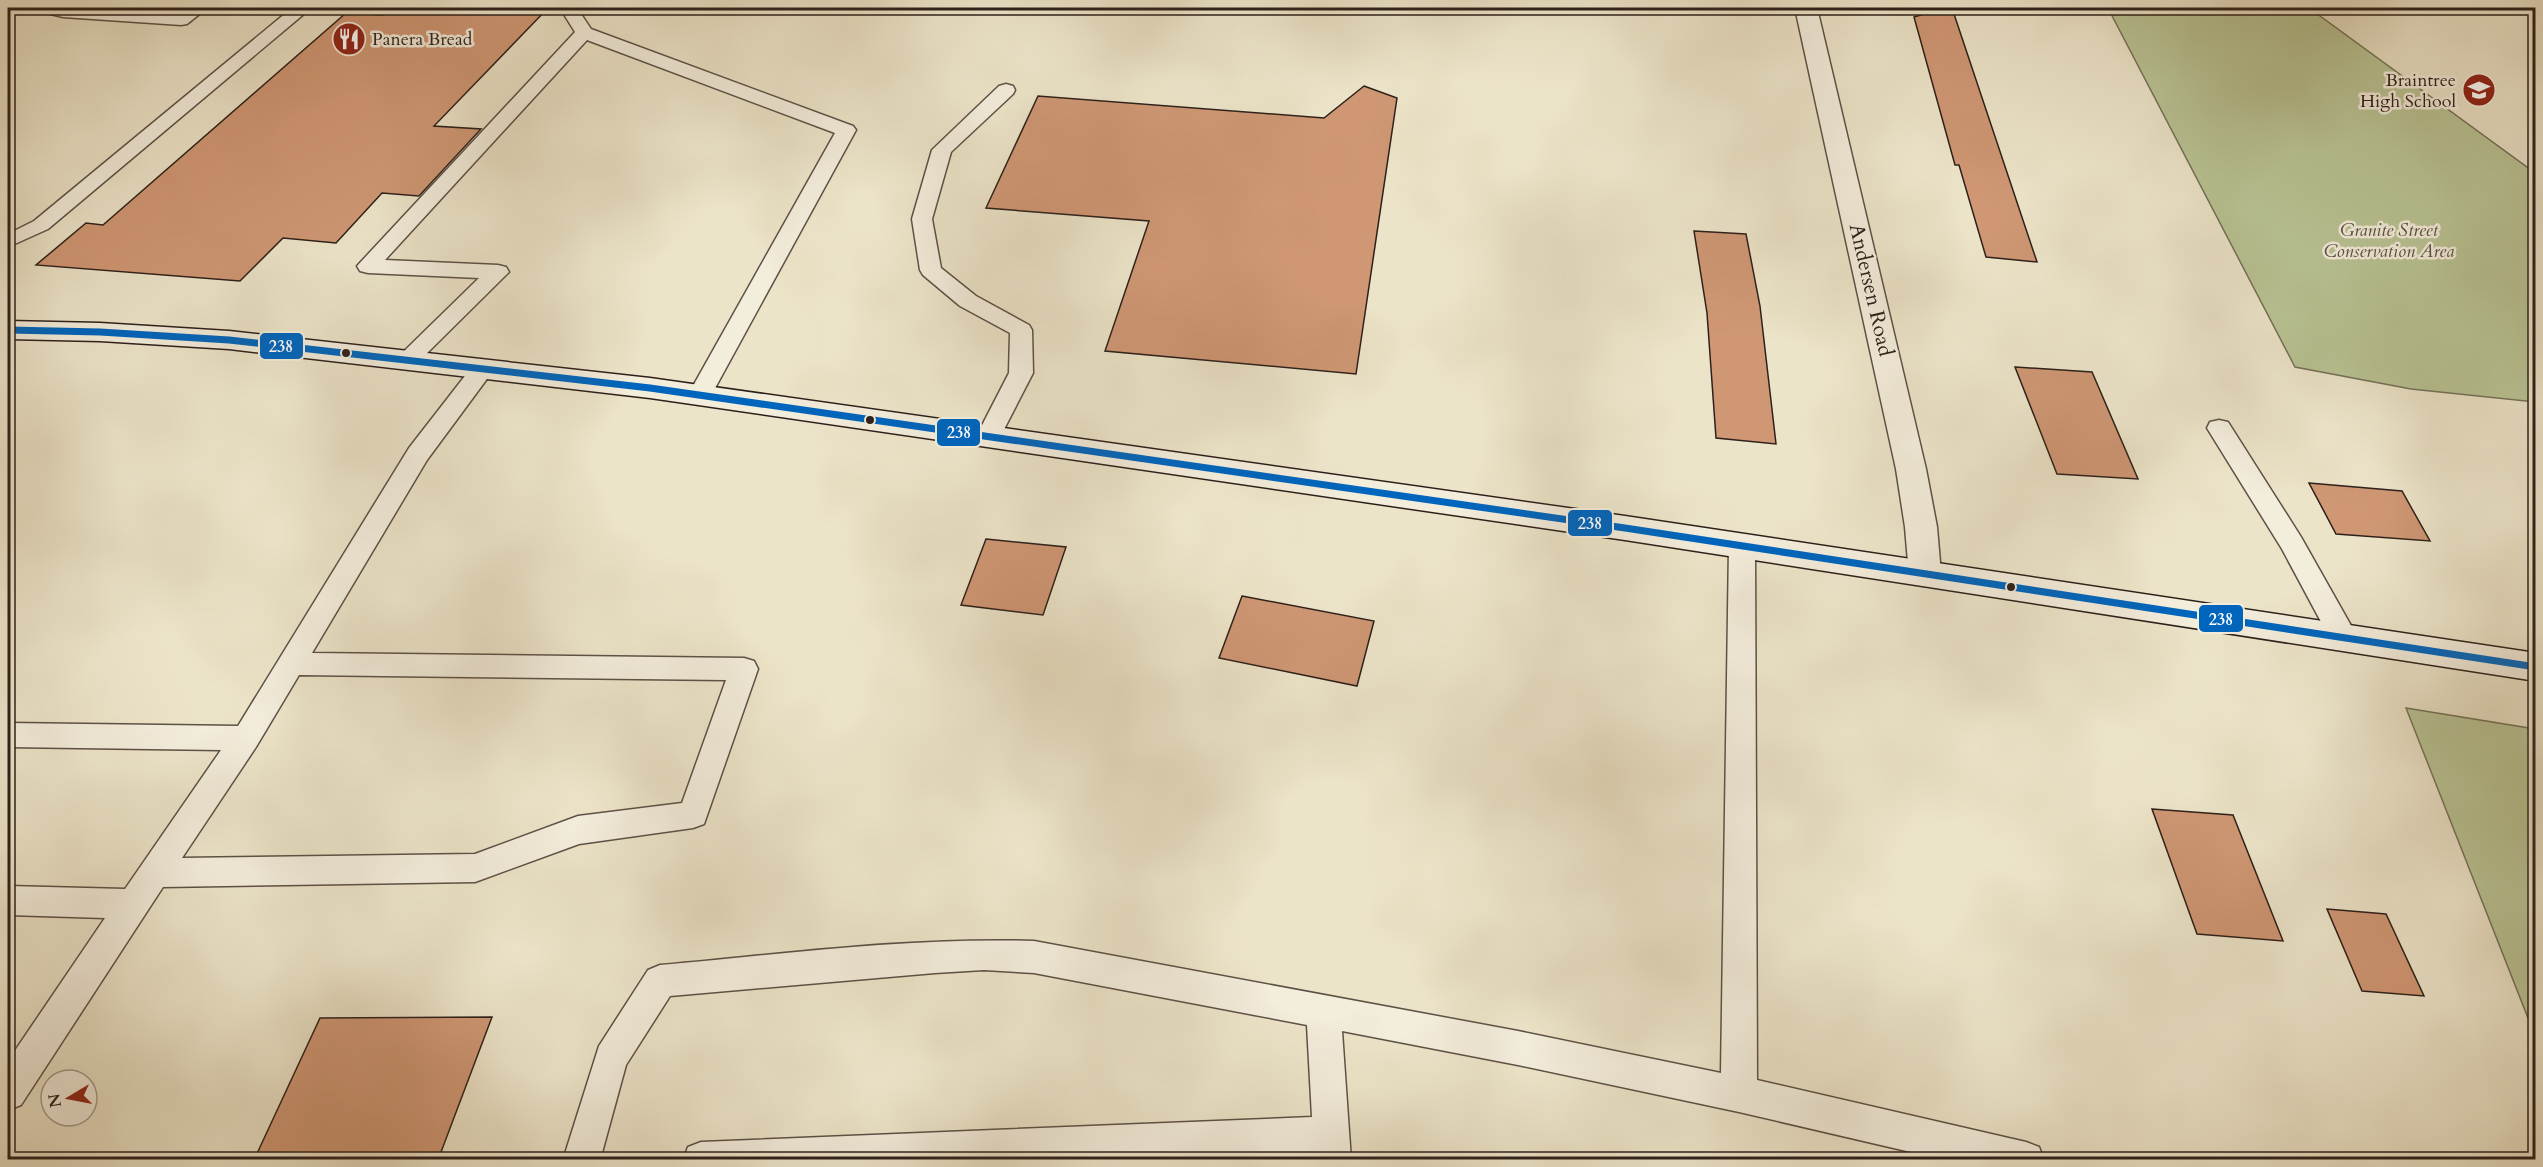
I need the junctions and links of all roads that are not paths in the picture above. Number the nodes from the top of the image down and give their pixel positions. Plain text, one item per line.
1 (48, 8) edge
2 (198, 8) edge
3 (302, 8) edge
4 (569, 8) edge
5 (1806, 8) edge
6 (584, 33) junction
7 (1006, 90) dead end
8 (8, 241) edge
9 (8, 330) edge
10 (408, 359) junction
11 (483, 368) junction
12 (700, 395) junction
13 (2219, 428) dead end
14 (988, 437) junction
15 (1742, 546) junction
16 (1925, 574) junction
17 (2344, 638) junction
18 (291, 663) junction
19 (2535, 667) edge
20 (8, 735) edge
21 (246, 738) junction
22 (155, 873) junction
23 (8, 900) edge
24 (134, 904) junction
25 (1323, 1012) junction
26 (8, 1092) edge
27 (1739, 1095) junction
28 (1332, 1147) edge
29 (581, 1160) edge
30 (701, 1160) edge
31 (2026, 1160) edge

1 - 2 lane
3 - 8 lane
4 - 6 lane
5 - 16 main road, Andersen Road
6 - 10 lane
6 - 12 lane
7 - 14 lane
9 - 10 main road
10 - 11 main road
11 - 12 main road
11 - 18 lane
12 - 14 main road
13 - 17 lane
14 - 15 main road
15 - 16 main road
15 - 27 lane
16 - 17 main road
17 - 19 main road
18 - 21 lane
18 - 22 lane
20 - 21 lane
21 - 22 lane
22 - 24 lane
23 - 24 lane
24 - 26 lane
25 - 27 lane
25 - 28 lane
25 - 29 lane
27 - 31 lane
28 - 30 lane

